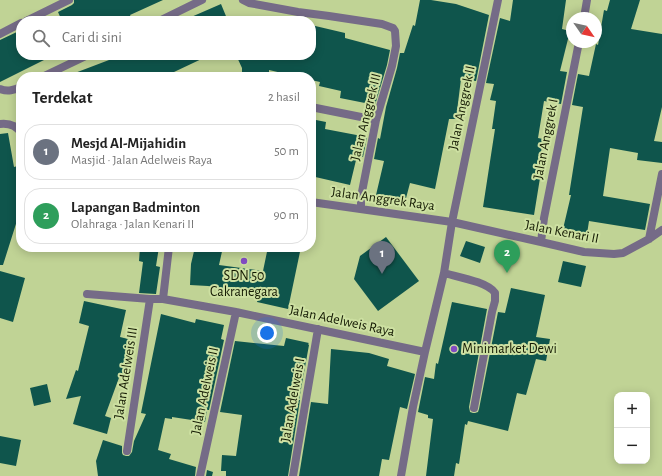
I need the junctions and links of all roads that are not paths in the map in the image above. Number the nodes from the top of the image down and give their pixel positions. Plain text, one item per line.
1 (69, 0) edge
2 (202, 0) edge
3 (242, 0) edge
4 (498, 0) edge
5 (587, 0) edge
6 (585, 12) edge
7 (36, 16) edge
8 (169, 16) edge
9 (16, 26) edge
10 (0, 34) edge
11 (578, 48) edge
12 (78, 60) edge
13 (52, 72) edge
14 (0, 89) edge
15 (16, 89) edge
16 (316, 107) edge
17 (376, 120) junction
18 (0, 124) edge
19 (16, 128) edge
20 (662, 174) edge
21 (316, 203) edge
22 (360, 208) junction
23 (452, 222) junction
24 (662, 230) edge
25 (649, 239) junction
26 (541, 242) junction
27 (168, 252) edge
28 (444, 273) junction
29 (87, 294) dead end
30 (163, 298) junction
31 (150, 299) junction
32 (236, 312) junction
33 (318, 329) junction
34 (425, 352) junction
35 (474, 408) dead end
36 (127, 451) dead end
37 (200, 476) edge
38 (293, 476) edge
39 (401, 476) edge

1 - 7 street
2 - 8 street
3 - 17 street, Jalan Anggrek III
4 - 23 street, Jalan Anggrek II
5 - 6 street
9 - 10 street
11 - 26 street, Jalan Anggrek I
12 - 13 street
14 - 15 street
16 - 17 street
17 - 22 street, Jalan Anggrek III
18 - 19 street
20 - 25 street
21 - 22 street, Jalan Anggrek Raya
22 - 23 street, Jalan Anggrek Raya
23 - 26 street, Jalan Kenari II
23 - 28 street
24 - 25 street, Jalan Kenari II
25 - 26 street, Jalan Kenari II
27 - 30 street
28 - 34 street
28 - 35 street
29 - 31 street, Jalan Adelweis Raya
30 - 31 street, Jalan Adelweis Raya
30 - 32 street, Jalan Adelweis Raya
31 - 36 street, Jalan Adelweis III
32 - 33 street, Jalan Adelweis Raya
32 - 37 street, Jalan Adelweis II
33 - 34 street, Jalan Adelweis Raya
33 - 38 street, Jalan Adelweis I
34 - 39 street

